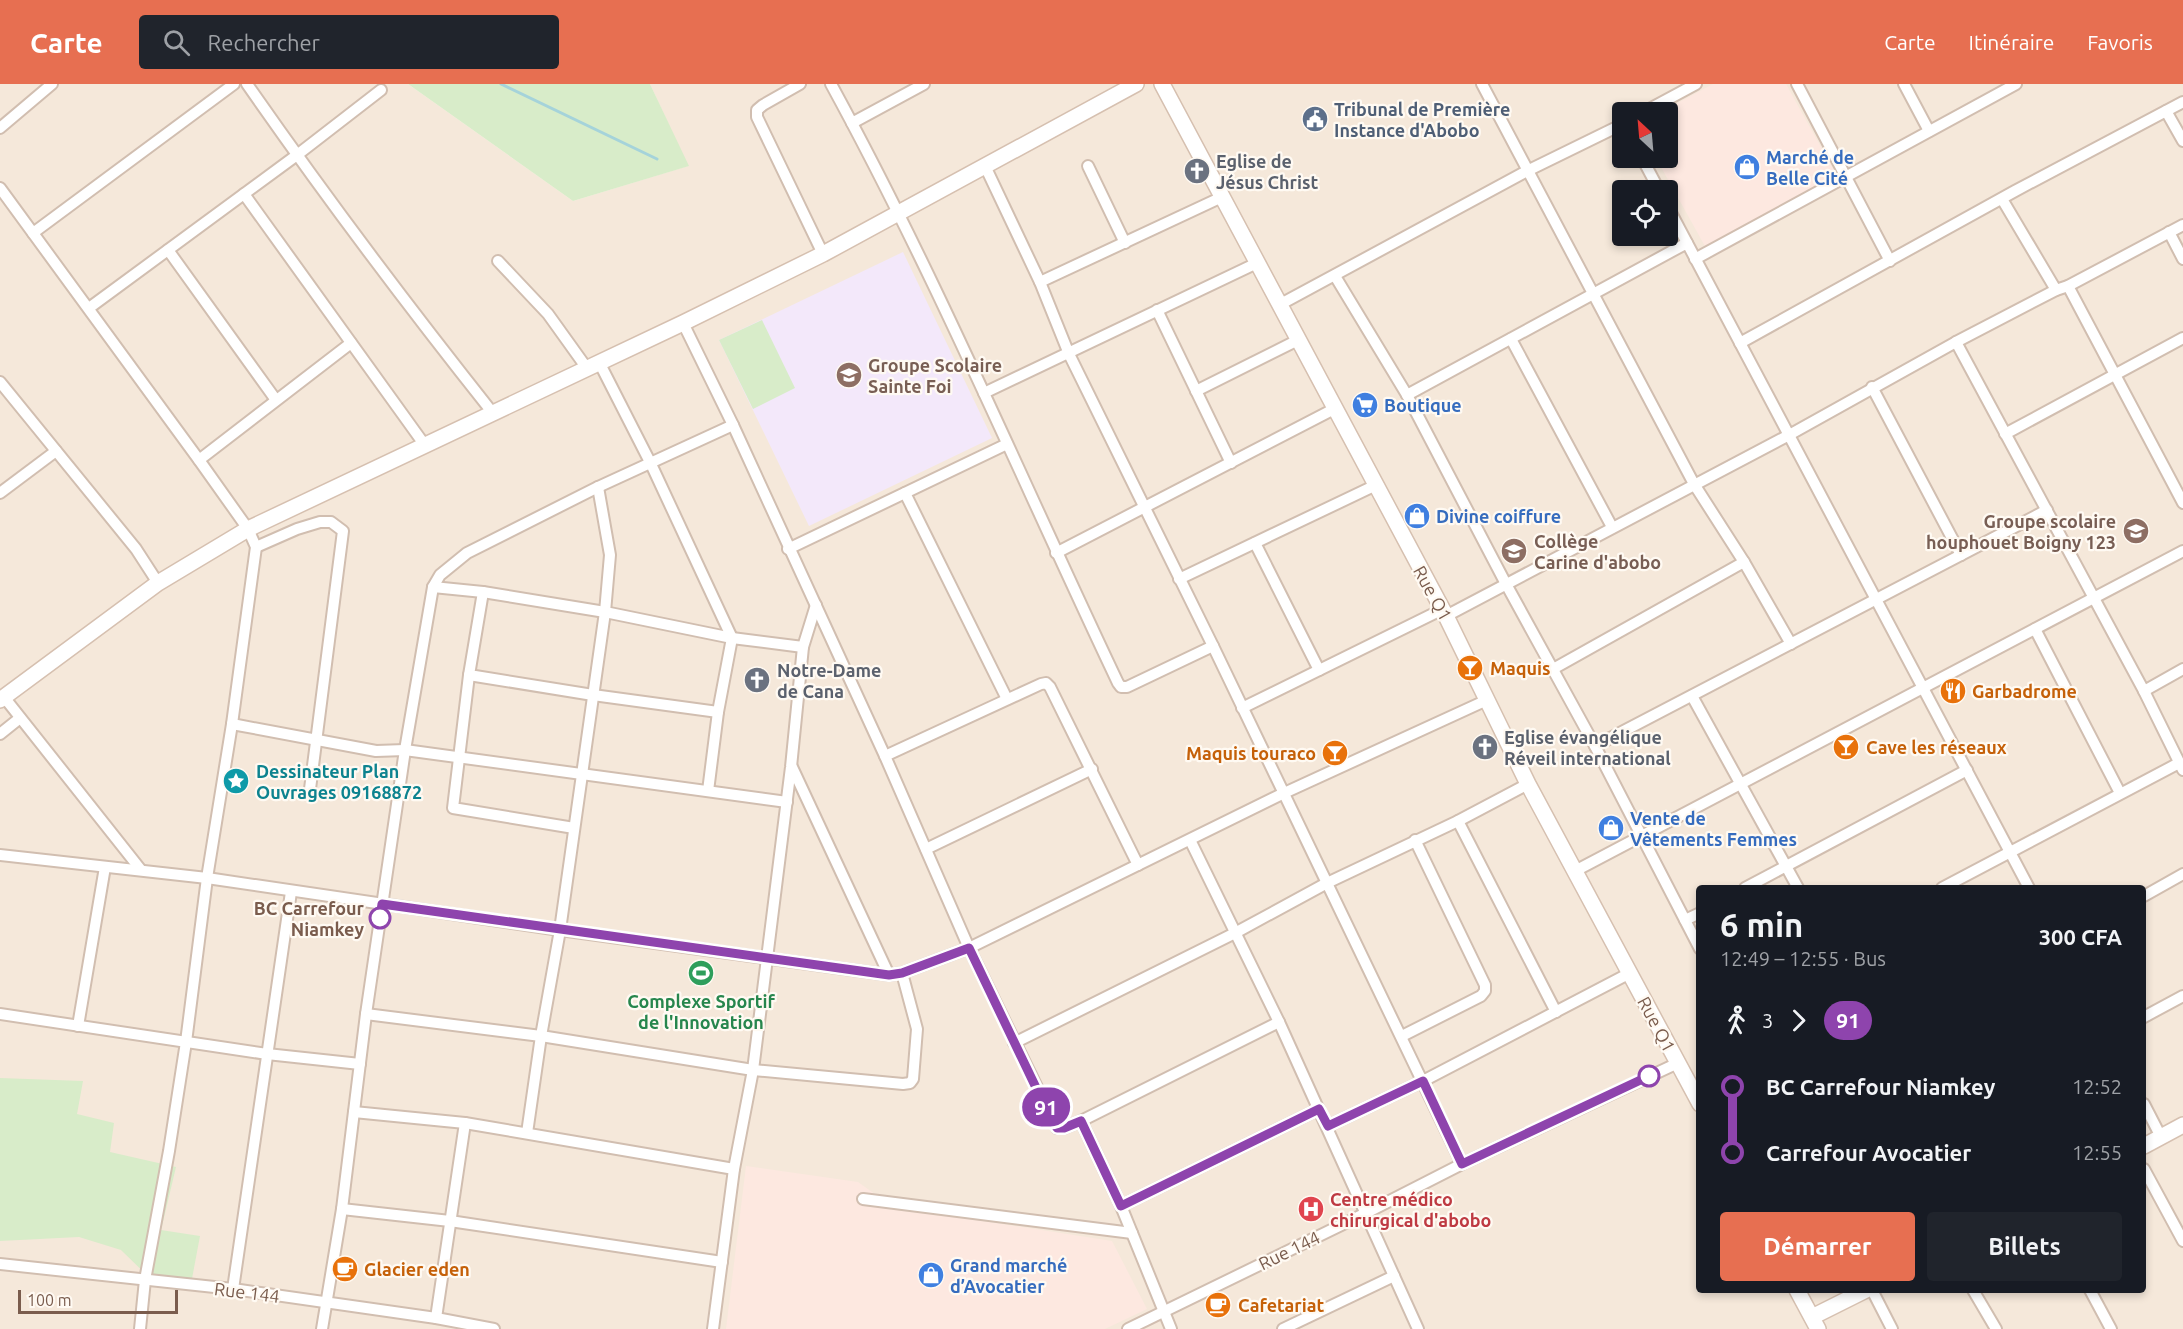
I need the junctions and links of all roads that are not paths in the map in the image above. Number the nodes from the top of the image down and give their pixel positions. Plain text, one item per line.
1 (52, 84) edge
2 (234, 84) edge
3 (247, 84) edge
4 (800, 84) edge
5 (831, 84) edge
6 (924, 84) edge
7 (1136, 84) edge
8 (1162, 84) edge
9 (1482, 84) edge
10 (1696, 84) edge
11 (1797, 84) edge
12 (1904, 84) edge
13 (2016, 84) edge
14 (381, 90) dead end
15 (1663, 102) edge
16 (2183, 102) edge
17 (2166, 111) junction
18 (852, 123) junction
19 (0, 128) edge
20 (1612, 129) edge
21 (1929, 131) junction
22 (2183, 141) edge
23 (297, 155) junction
24 (985, 166) junction
25 (1088, 166) dead end
26 (1527, 171) junction
27 (1845, 177) junction
28 (0, 188) edge
29 (244, 194) junction
30 (1222, 197) junction
31 (2002, 199) junction
32 (897, 213) junction
33 (2183, 225) edge
34 (1678, 226) edge
35 (2169, 232) junction
36 (33, 233) junction
37 (1125, 243) junction
38 (1687, 243) junction
39 (168, 250) junction
40 (823, 254) junction
41 (1695, 259) junction
42 (2183, 259) edge
43 (498, 261) dead end
44 (1890, 261) junction
45 (1257, 263) junction
46 (1335, 276) junction
47 (1040, 282) junction
48 (2068, 286) junction
49 (2056, 290) junction
50 (1594, 294) junction
51 (1279, 305) junction
52 (89, 308) junction
53 (1157, 310) junction
54 (683, 323) junction
55 (2183, 338) edge
56 (1511, 339) junction
57 (1298, 340) junction
58 (1956, 342) junction
59 (351, 343) junction
60 (1740, 344) junction
61 (1069, 354) junction
62 (592, 364) junction
63 (2114, 375) junction
64 (0, 382) edge
65 (1872, 387) junction
66 (1196, 391) junction
67 (984, 393) junction
68 (1407, 395) junction
69 (276, 400) junction
70 (1334, 409) junction
71 (492, 412) junction
72 (733, 425) junction
73 (2005, 434) junction
74 (1789, 435) junction
75 (424, 444) junction
76 (1007, 444) junction
77 (56, 450) junction
78 (199, 460) junction
79 (1231, 463) junction
80 (651, 464) junction
81 (1694, 484) junction
82 (1376, 485) junction
83 (598, 487) junction
84 (0, 493) edge
85 (905, 493) junction
86 (2183, 503) edge
87 (1144, 508) junction
88 (2047, 510) junction
89 (1612, 528) junction
90 (248, 529) junction
91 (1255, 543) junction
92 (256, 547) junction
93 (788, 549) junction
94 (2183, 551) edge
95 (1056, 553) junction
96 (1961, 555) junction
97 (1744, 562) junction
98 (1179, 579) junction
99 (158, 583) junction
100 (1506, 584) junction
101 (433, 587) junction
102 (483, 592) junction
103 (1876, 599) junction
104 (2094, 599) junction
105 (816, 605) junction
106 (605, 612) junction
107 (1443, 613) junction
108 (2035, 629) junction
109 (732, 638) junction
110 (1791, 644) junction
111 (1213, 646) junction
112 (803, 647) junction
113 (1553, 669) junction
114 (2183, 669) edge
115 (1319, 670) junction
116 (469, 675) junction
117 (1923, 688) junction
118 (2144, 691) junction
119 (593, 695) junction
120 (1692, 696) junction
121 (2, 699) edge
122 (1007, 699) junction
123 (1487, 700) junction
124 (1242, 708) junction
125 (718, 712) junction
126 (20, 718) junction
127 (232, 724) junction
128 (0, 734) edge
129 (317, 739) junction
130 (1595, 746) junction
131 (405, 750) junction
132 (885, 756) junction
133 (458, 758) junction
134 (791, 766) junction
135 (2181, 767) edge
136 (1092, 769) junction
137 (1966, 770) junction
138 (581, 775) junction
139 (1528, 784) junction
140 (1741, 784) junction
141 (310, 789) dead end
142 (708, 791) junction
143 (2120, 793) junction
144 (1282, 794) junction
145 (787, 802) junction
146 (1458, 821) junction
147 (574, 828) junction
148 (1641, 836) junction
149 (1190, 840) junction
150 (1415, 840) junction
151 (926, 849) junction
152 (2010, 852) junction
153 (0, 858) edge
154 (1138, 865) junction
155 (1786, 866) junction
156 (105, 867) junction
157 (141, 870) junction
158 (1575, 871) junction
159 (2183, 874) edge
160 (207, 878) junction
161 (1327, 883) junction
162 (1751, 885) edge
163 (1796, 885) edge
164 (1948, 885) edge
165 (2027, 885) edge
166 (291, 892) junction
167 (2146, 895) edge
168 (382, 904) junction
169 (1696, 915) edge
170 (1685, 920) junction
171 (560, 930) junction
172 (1236, 933) junction
173 (1696, 941) edge
174 (969, 948) junction
175 (768, 960) junction
176 (902, 973) junction
177 (1630, 973) junction
178 (889, 975) junction
179 (2183, 996) edge
180 (1556, 1012) junction
181 (0, 1014) edge
182 (366, 1014) junction
183 (2146, 1016) edge
184 (1279, 1022) junction
185 (78, 1026) junction
186 (541, 1036) junction
187 (1402, 1036) junction
188 (186, 1042) junction
189 (1014, 1043) junction
190 (267, 1054) junction
191 (1678, 1063) junction
192 (360, 1064) junction
193 (753, 1070) junction
194 (1423, 1081) junction
195 (1696, 1097) edge
196 (2146, 1108) edge
197 (1319, 1109) junction
198 (354, 1112) junction
199 (1081, 1121) junction
200 (465, 1123) junction
201 (2183, 1125) edge
202 (1328, 1126) junction
203 (527, 1133) junction
204 (2161, 1137) junction
205 (2146, 1145) edge
206 (1462, 1164) junction
207 (734, 1170) junction
208 (2146, 1173) edge
209 (863, 1199) dead end
210 (1121, 1206) junction
211 (342, 1209) junction
212 (1366, 1214) junction
213 (450, 1221) junction
214 (1132, 1233) junction
215 (2183, 1241) edge
216 (722, 1262) junction
217 (0, 1264) edge
218 (1394, 1276) junction
219 (145, 1280) junction
220 (233, 1289) junction
221 (1799, 1293) edge
222 (1861, 1293) edge
223 (1874, 1293) edge
224 (1975, 1293) edge
225 (2092, 1293) edge
226 (327, 1302) junction
227 (1163, 1312) junction
228 (436, 1318) junction
229 (1815, 1323) edge
230 (140, 1329) edge
231 (322, 1329) edge
232 (494, 1329) edge
233 (713, 1329) edge
234 (1128, 1329) edge
235 (1170, 1329) edge
236 (1283, 1329) edge
237 (1418, 1329) edge
238 (1892, 1329) edge
239 (1996, 1329) edge
240 (2111, 1329) edge

1 - 19 street
2 - 36 street
3 - 23 street
4 - 40 street
5 - 18 street
6 - 18 street
7 - 24 street
8 - 30 street, Rue Q1
9 - 26 street
10 - 15 street
11 - 27 street
12 - 21 street
13 - 21 street
14 - 23 street
16 - 17 street
17 - 22 street
17 - 31 street
18 - 32 street
20 - 26 street
21 - 27 street
23 - 29 street
23 - 71 street
24 - 32 street
24 - 47 street
25 - 37 street
26 - 46 street
26 - 50 street
27 - 41 street
27 - 44 street
28 - 36 street
29 - 39 street
29 - 59 street
30 - 37 street
30 - 45 street, Rue Q1
31 - 44 street
31 - 49 street
32 - 40 street
32 - 67 street
33 - 35 street
34 - 38 street
35 - 42 street
35 - 48 street
36 - 52 street
37 - 47 street
38 - 41 street
38 - 50 street
39 - 52 street
39 - 69 street
40 - 54 street
41 - 60 street
43 - 62 street
44 - 60 street
45 - 51 street, Rue Q1
45 - 53 street
46 - 51 street
46 - 68 street
47 - 61 street
48 - 49 street
48 - 63 street
49 - 58 street
50 - 56 street
50 - 81 street
51 - 57 street, Rue Q1
52 - 78 street
53 - 61 street
53 - 66 street
54 - 62 street
54 - 72 street
55 - 63 street
56 - 68 street
56 - 89 street
57 - 66 street
57 - 70 street, Rue Q1
58 - 65 street
58 - 73 street
59 - 69 street
59 - 75 street
60 - 74 street
61 - 67 street
61 - 87 street
62 - 71 street
62 - 80 street
63 - 73 street
63 - 86 street
64 - 77 street
65 - 74 street
65 - 96 street
66 - 79 street
67 - 76 street
68 - 100 street
69 - 78 street
70 - 79 street
70 - 82 street, Rue Q1
71 - 75 street
72 - 80 street
72 - 93 street
73 - 88 street
74 - 81 street
74 - 103 street
75 - 90 street
76 - 85 street
76 - 95 street
77 - 84 street
77 - 99 street
78 - 90 street
79 - 87 street
80 - 83 street
80 - 109 street
81 - 89 street
81 - 97 street
82 - 91 street
82 - 107 street, Rue Q1
83 - 101 street
83 - 106 street
85 - 93 street
85 - 122 street
87 - 95 street
87 - 98 street
88 - 96 street
88 - 104 street
89 - 100 street
90 - 92 street
90 - 99 street
91 - 98 street
91 - 115 street
92 - 127 street
92 - 129 street
93 - 105 street
94 - 104 street
95 - 111 street
96 - 103 street
97 - 110 street
97 - 113 street
98 - 111 street
99 - 121 street
100 - 107 street
100 - 113 street
101 - 102 street
101 - 131 street
102 - 106 street
102 - 116 street
103 - 110 street
103 - 117 street
104 - 108 street
104 - 118 street
105 - 112 street
105 - 132 street
106 - 109 street
106 - 119 street
107 - 115 street
107 - 123 street, Rue Q1
108 - 117 street
108 - 143 street
109 - 112 street
109 - 125 street
110 - 120 street
111 - 124 street
112 - 134 street
113 - 130 street
114 - 118 street
115 - 124 street
116 - 119 street
116 - 133 street
117 - 137 street
117 - 140 street
118 - 135 street
119 - 125 street
119 - 138 street
120 - 130 street
120 - 140 street
121 - 126 street
122 - 132 street
122 - 136 street
123 - 139 street, Rue Q1
123 - 144 street
124 - 144 street
125 - 142 street
126 - 128 street
126 - 157 street
127 - 129 street
127 - 160 street
129 - 131 street
129 - 141 street
130 - 148 street
131 - 133 street
131 - 168 street
132 - 151 street
133 - 138 street
133 - 147 street
134 - 145 street
134 - 178 street
135 - 143 street
136 - 151 street
136 - 154 street
137 - 152 street
137 - 155 street
138 - 142 street
138 - 147 street
139 - 146 street
139 - 158 street, Rue Q1
140 - 148 street
140 - 155 street
142 - 145 street
143 - 152 street
144 - 149 street
144 - 161 street
145 - 175 street
146 - 150 street
146 - 180 street
147 - 171 street
148 - 158 street
148 - 170 street
149 - 154 street
149 - 172 street
150 - 161 street
150 - 187 street
151 - 174 street
152 - 164 street
152 - 165 street
153 - 156 street
154 - 174 street
155 - 162 street
155 - 163 street
156 - 157 street
156 - 185 street
157 - 160 street
158 - 177 street, Rue Q1
159 - 167 street
160 - 166 street
160 - 188 street
161 - 172 street
161 - 187 street
166 - 168 street
166 - 190 street
168 - 171 street
168 - 182 street
169 - 170 street
170 - 173 street
171 - 175 street
171 - 186 street
172 - 184 street
172 - 189 street
174 - 176 street
174 - 189 street
175 - 178 street
175 - 193 street
176 - 178 street
176 - 193 street
177 - 180 street
177 - 191 street, Rue Q1
179 - 183 street
180 - 194 street
181 - 185 street
182 - 186 street
182 - 192 street
184 - 197 street
184 - 199 street
185 - 188 street
186 - 193 street
186 - 203 street
187 - 194 street
188 - 190 street
188 - 219 street
189 - 199 street
190 - 192 street
190 - 220 street
191 - 195 street, Rue Q1
191 - 206 street, Rue 144
192 - 198 street
193 - 207 street
194 - 202 street
194 - 206 street
196 - 204 street
197 - 202 street
197 - 210 street
198 - 200 street
198 - 211 street
199 - 210 street
200 - 203 street
200 - 213 street
201 - 204 street
202 - 212 street
203 - 207 street
204 - 205 street
206 - 212 street, Rue 144
207 - 216 street
208 - 215 street
209 - 214 street
210 - 214 street
211 - 213 street
211 - 226 street
212 - 218 street
212 - 227 street, Rue 144
213 - 216 street
213 - 228 street
214 - 227 street
216 - 233 street
217 - 219 street, Rue 144
218 - 236 street
218 - 237 street
219 - 220 street, Rue 144
219 - 230 street
220 - 226 street, Rue 144
221 - 229 street
222 - 229 street
223 - 238 street
224 - 239 street
225 - 240 street
226 - 228 street, Rue 144
226 - 231 street
227 - 234 street, Rue 144
227 - 235 street
228 - 232 street, Rue 144

